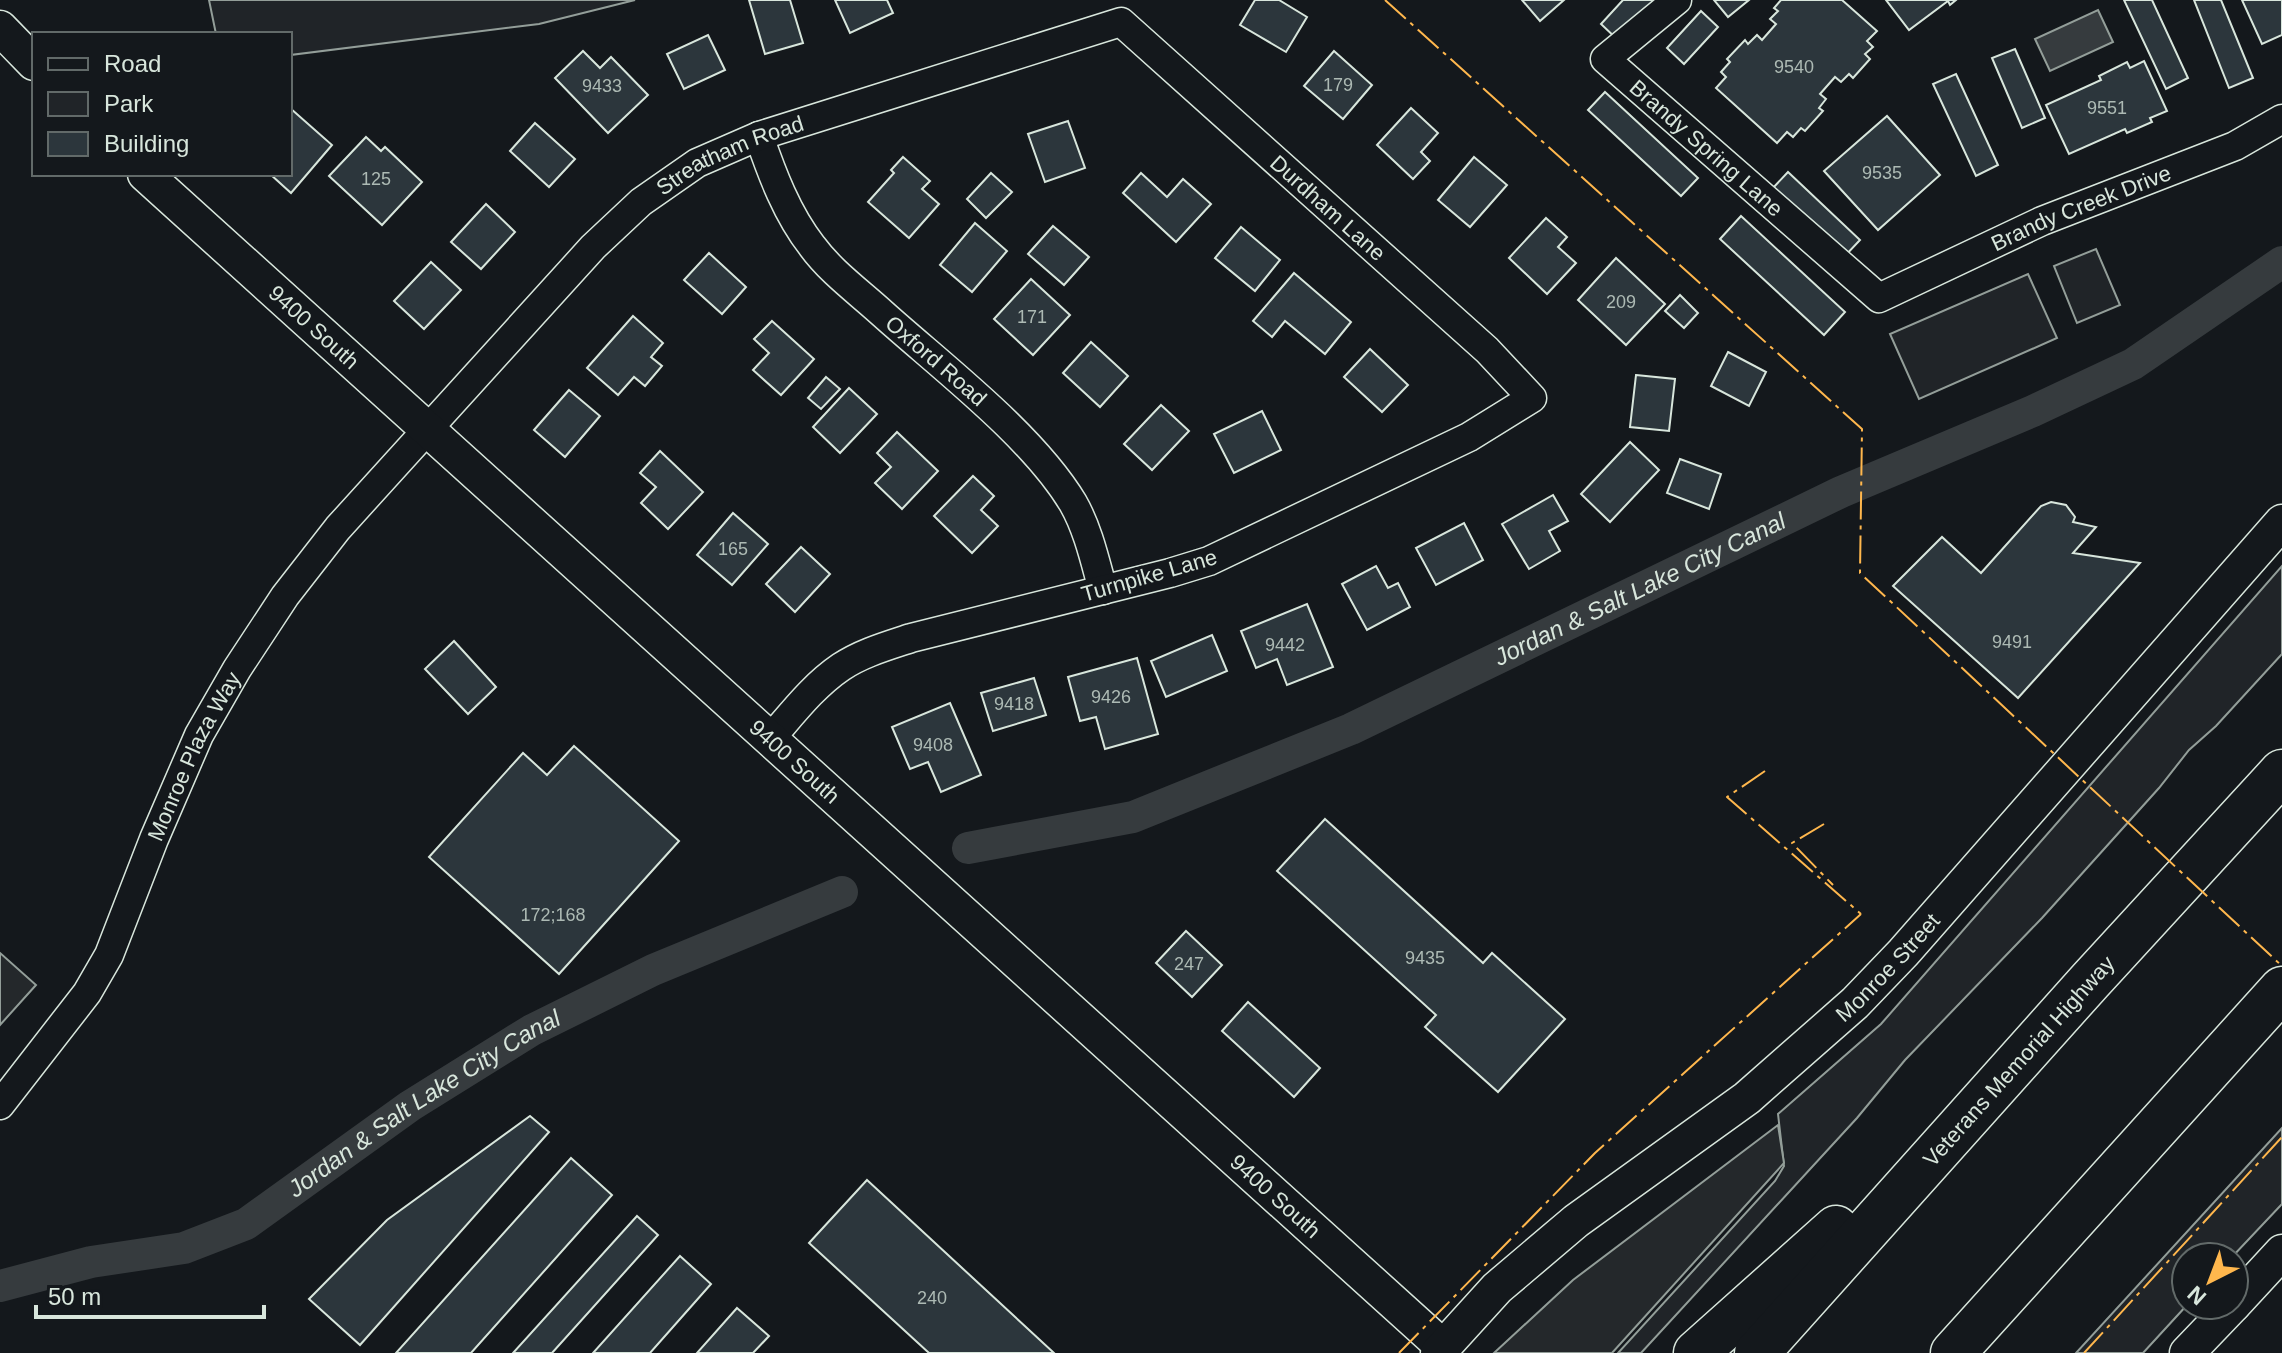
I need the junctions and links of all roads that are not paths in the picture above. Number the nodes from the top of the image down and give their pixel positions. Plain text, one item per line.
1 (1677, 0) edge
2 (1121, 22) joint
3 (0, 28) edge
4 (32, 61) edge
5 (2282, 119) edge
6 (759, 136) junction
7 (147, 176) edge
8 (1879, 298) joint
9 (1532, 398) joint
10 (428, 430) junction
11 (2282, 522) edge
12 (1103, 590) junction
13 (770, 739) junction
14 (2282, 772) edge
15 (2090, 981) junction
16 (2282, 989) edge
17 (0, 1105) edge
18 (2282, 1252) edge
19 (2250, 1287) edge
20 (2218, 1321) edge
21 (1441, 1350) edge
22 (1696, 1353) edge
23 (1757, 1353) edge
24 (1953, 1353) edge
25 (2187, 1353) edge

1 - 8 street, Brandy Spring Lane
2 - 6 street, Streatham Road
2 - 9 street, Durdham Lane
3 - 4 street
5 - 8 street, Brandy Creek Drive
6 - 10 street, Streatham Road
6 - 12 street, Oxford Road
7 - 10 street, 9400 South
9 - 12 street, Turnpike Lane
10 - 13 street, 9400 South
10 - 17 street, Monroe Plaza Way
11 - 21 street, Monroe Street
12 - 13 street, Turnpike Lane
13 - 21 street, 9400 South
14 - 15 highway, Veterans Memorial Highway
15 - 22 highway
15 - 23 highway, Veterans Memorial Highway
16 - 24 highway
18 - 19 street
20 - 25 street

